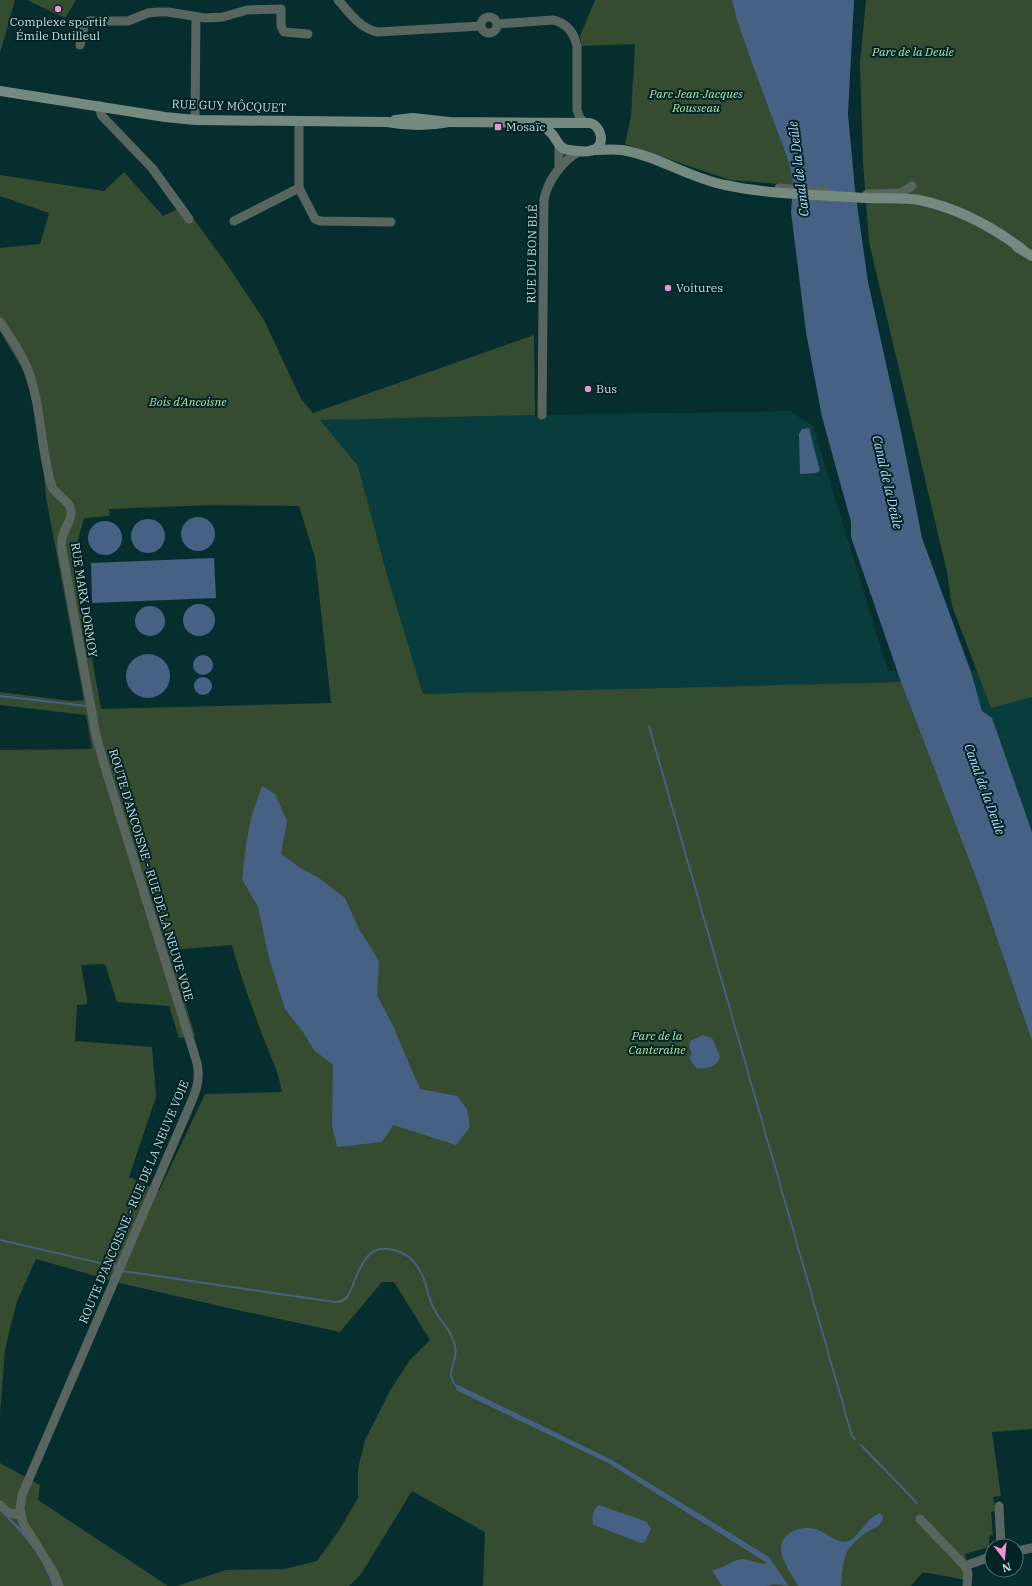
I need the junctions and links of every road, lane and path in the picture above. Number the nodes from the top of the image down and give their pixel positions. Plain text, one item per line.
1 (338, 0) edge
2 (281, 4) edge
3 (196, 17) junction
4 (308, 34) dead end
5 (80, 45) dead end
6 (0, 91) edge
7 (100, 106) junction
8 (577, 110) junction
9 (195, 120) junction
10 (299, 121) junction
11 (534, 123) junction
12 (566, 123) junction
13 (584, 123) junction
14 (600, 134) junction
15 (558, 142) junction
16 (592, 150) junction
17 (622, 150) junction
18 (580, 151) junction
19 (559, 169) junction
20 (746, 184) dead end
21 (912, 186) dead end
22 (299, 188) junction
23 (771, 190) junction
24 (870, 196) junction
25 (189, 219) dead end
26 (234, 221) dead end
27 (391, 222) dead end
28 (1032, 256) edge
29 (0, 322) edge
30 (542, 415) dead end
31 (91, 708) joint
32 (0, 1505) edge
33 (999, 1506) dead end
34 (20, 1515) junction
35 (920, 1519) dead end
36 (1001, 1538) edge
37 (984, 1559) edge
38 (965, 1566) junction
39 (59, 1586) edge
40 (967, 1586) edge

1 - 8 street
2 - 3 street
2 - 4 street
3 - 5 street
3 - 9 street
6 - 7 street, RUE GUY MÔCQUET
7 - 9 street, RUE GUY MÔCQUET
7 - 25 street
8 - 12 street
8 - 13 street
9 - 10 street, RUE GUY MÔCQUET
10 - 11 street, RUE GUY MÔCQUET
10 - 22 street
11 - 12 street, RUE GUY MÔCQUET
11 - 15 street
12 - 13 street
12 - 15 street
13 - 14 street
14 - 16 street
14 - 17 street
15 - 18 street
15 - 19 street
16 - 17 street
16 - 18 street
17 - 23 street
18 - 19 street, RUE DU BON BLÉ
19 - 30 street, RUE DU BON BLÉ
20 - 23 street
21 - 24 street
22 - 26 street
22 - 27 street
23 - 24 street
24 - 28 street
29 - 31 street, RUE MARX DORMOY
31 - 34 street, ROUTE D'ANCOISNE - RUE DE LA NEUVE VOIE
32 - 34 street
33 - 36 street
34 - 39 street
35 - 38 street
37 - 38 street
38 - 40 street

